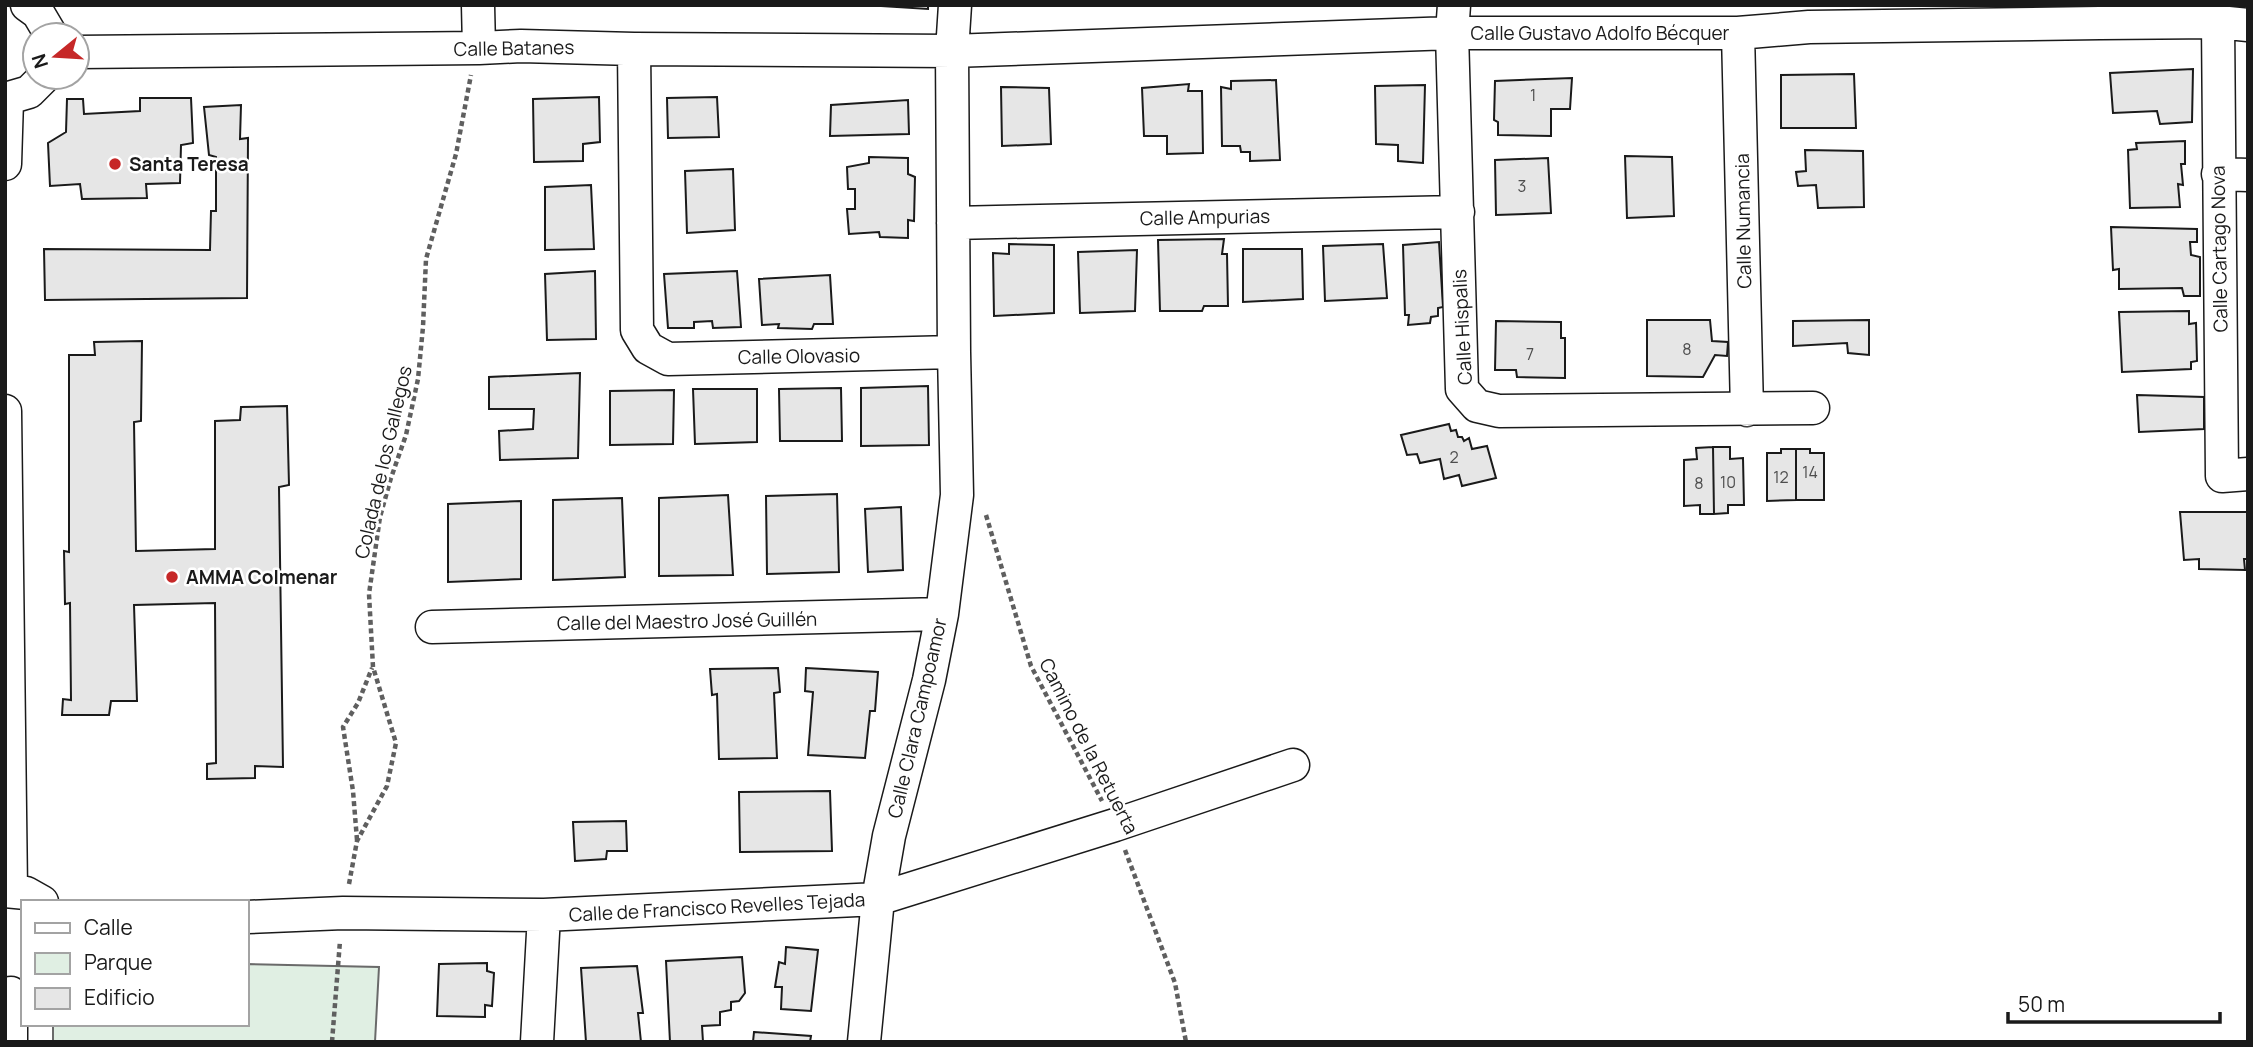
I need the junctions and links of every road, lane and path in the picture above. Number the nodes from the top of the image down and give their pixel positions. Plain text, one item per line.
1 (27, 5) edge
2 (478, 5) edge
3 (955, 5) edge
4 (1453, 19) edge
5 (43, 21) edge
6 (2233, 23) edge
7 (1738, 33) junction
8 (479, 48) junction
9 (634, 49) junction
10 (952, 51) junction
11 (91, 52) edge
12 (30, 91) edge
13 (6, 100) edge
14 (5, 164) edge
15 (2233, 174) edge
16 (1458, 212) junction
17 (953, 223) junction
18 (954, 352) junction
19 (1813, 408) dead end
20 (1747, 410) junction
21 (5, 411) edge
22 (2235, 475) edge
23 (986, 515) dead end
24 (7, 595) edge
25 (942, 614) junction
26 (432, 627) dead end
27 (373, 667) junction
28 (1293, 765) dead end
29 (1115, 825) junction
30 (357, 841) junction
31 (8, 890) edge
32 (878, 899) junction
33 (38, 900) edge
34 (343, 913) junction
35 (544, 915) junction
36 (248, 917) edge
37 (13, 992) edge
38 (11, 1042) edge
39 (332, 1042) edge
40 (537, 1042) edge
41 (864, 1042) edge
42 (1186, 1042) edge

1 - 5 street
2 - 8 street
3 - 10 street
4 - 7 street, Calle Gustavo Adolfo Bécquer
4 - 10 street, Calle Gustavo Adolfo Bécquer
4 - 16 street, Calle Hispalis
6 - 7 street, Calle Gustavo Adolfo Bécquer
6 - 15 street, Calle Cartago Nova
7 - 20 street, Calle Numancia
8 - 9 street, Calle Batanes
8 - 11 street, Calle Batanes
8 - 27 path, Colada de los Gallegos
9 - 10 street, Calle Batanes
9 - 18 street, Calle Olovasio
10 - 17 street
12 - 13 street
13 - 14 street
15 - 22 street, Calle Cartago Nova
16 - 17 street, Calle Ampurias
16 - 20 street, Calle Hispalis
17 - 18 street
18 - 25 street, Calle Clara Campoamor
19 - 20 street, Calle Hispalis
21 - 24 street
23 - 29 path, Camino de la Retuerta
24 - 31 street
25 - 26 street, Calle del Maestro José Guillén
25 - 32 street, Calle Clara Campoamor
27 - 30 path
27 - 30 path, Colada de los Gallegos
28 - 29 street, Calle de Francisco Revelles Tejada
29 - 32 street, Calle de Francisco Revelles Tejada
29 - 42 path, Camino de la Retuerta
30 - 34 path, Colada de los Gallegos
31 - 33 street
32 - 35 street, Calle de Francisco Revelles Tejada
32 - 41 street, Calle Clara Campoamor
34 - 35 street, Calle de Francisco Revelles Tejada
34 - 36 street, Calle de Francisco Revelles Tejada
34 - 39 path, Colada de los Gallegos
35 - 40 street
37 - 38 street

